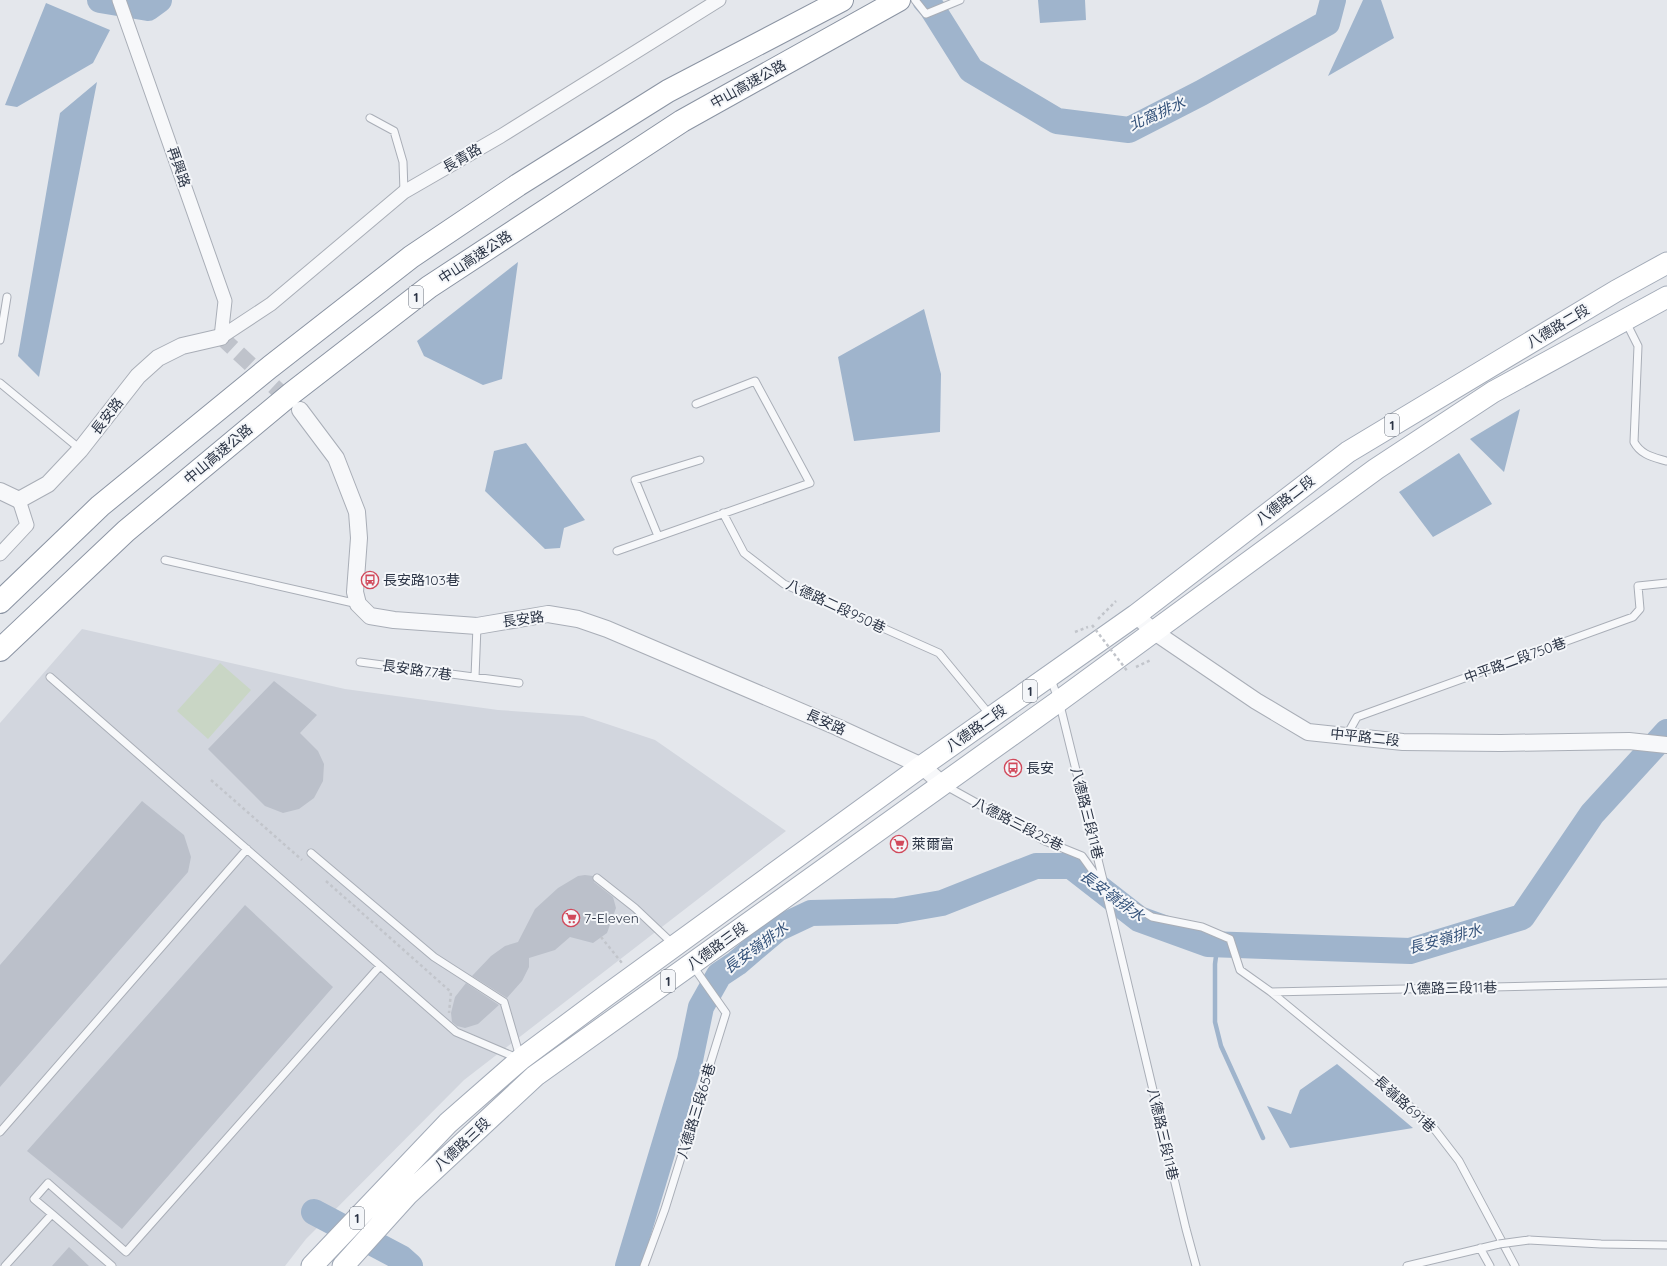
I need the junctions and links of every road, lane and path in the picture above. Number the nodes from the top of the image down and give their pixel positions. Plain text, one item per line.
1 (119, 0) edge
2 (719, 0) edge
3 (842, 0) edge
4 (915, 0) edge
5 (960, 0) edge
6 (890, 5) edge
7 (370, 118) dead end
8 (404, 192) junction
9 (1667, 263) edge
10 (7, 297) dead end
11 (1667, 297) edge
12 (1625, 320) junction
13 (221, 337) junction
14 (0, 340) edge
15 (0, 383) edge
16 (696, 404) dead end
17 (300, 410) tunnel mouth
18 (80, 450) junction
19 (700, 460) dead end
20 (1666, 461) dead end
21 (0, 491) edge
22 (19, 500) junction
23 (723, 513) junction
24 (658, 536) junction
25 (617, 551) dead end
26 (0, 554) edge
27 (165, 560) dead end
28 (1667, 583) edge
29 (1116, 601) dead end
30 (0, 602) edge
31 (358, 604) junction
32 (1136, 615) junction
33 (1092, 625) junction
34 (477, 626) junction
35 (1153, 631) junction
36 (1075, 632) dead end
37 (0, 650) edge
38 (360, 662) dead end
39 (1128, 672) dead end
40 (50, 677) dead end
41 (475, 677) junction
42 (1050, 677) junction
43 (519, 683) dead end
44 (1059, 701) junction
45 (992, 718) junction
46 (1347, 735) junction
47 (1667, 745) edge
48 (922, 766) junction
49 (211, 780) dead end
50 (942, 784) junction
51 (247, 849) junction
52 (311, 853) dead end
53 (305, 863) dead end
54 (322, 878) dead end
55 (597, 878) dead end
56 (1105, 888) junction
57 (601, 937) dead end
58 (674, 946) junction
59 (692, 964) junction
60 (380, 966) junction
61 (632, 976) junction
62 (1667, 983) edge
63 (1271, 992) junction
64 (456, 1032) junction
65 (528, 1068) junction
66 (0, 1132) edge
67 (52, 1214) junction
68 (1667, 1244) edge
69 (1480, 1248) junction
70 (317, 1261) edge
71 (5, 1266) edge
72 (112, 1266) edge
73 (343, 1266) edge
74 (644, 1266) edge
75 (1196, 1266) edge
76 (1407, 1266) edge
77 (1490, 1266) edge
78 (1516, 1266) edge

1 - 13 street, 再興路
2 - 8 street, 長青路
3 - 30 highway
4 - 5 lane
6 - 37 highway, 中山高速公路 / 1
7 - 8 lane
8 - 13 street, 長青路
9 - 32 main road, 八德路二段 / 1
10 - 14 lane
11 - 12 main road, 八德路二段 / 1
12 - 20 lane
12 - 35 main road, 八德路二段 / 1
13 - 18 street, 長安路
15 - 18 lane
16 - 23 lane
17 - 31 street
18 - 22 street, 長安路
19 - 24 lane
21 - 22 street
22 - 26 street
23 - 24 lane
23 - 45 lane, 八德路二段950巷
24 - 25 lane
27 - 31 lane
28 - 46 lane, 中平路二段750巷
29 - 33 path
31 - 34 street, 長安路
32 - 35 street, 中平路二段
32 - 42 main road, 八德路二段 / 1
33 - 36 path
33 - 39 path, bridge
34 - 41 lane
34 - 48 street, 長安路
35 - 44 main road, 八德路二段 / 1
35 - 46 street, 中平路二段
38 - 41 lane, 長安路77巷
40 - 51 lane
41 - 43 lane, 長安路77巷
42 - 44 lane, 八德路三段11巷
42 - 45 main road, 八德路二段 / 1
44 - 50 main road, 八德路二段 / 1
44 - 56 lane, 八德路三段11巷
45 - 48 main road, 八德路二段 / 1
46 - 47 street, 中平路二段
48 - 50 street, 長安路
48 - 58 main road, 八德路三段 / 1
49 - 53 path
50 - 56 lane, 八德路三段25巷
50 - 59 main road, 八德路三段 / 1
51 - 60 lane
51 - 66 lane
52 - 65 lane
54 - 64 path
55 - 58 lane
56 - 63 lane
56 - 75 lane, 八德路三段11巷
57 - 61 path
58 - 61 main road, 八德路三段 / 1
59 - 65 main road, 八德路三段 / 1
59 - 74 lane, 八德路三段65巷
60 - 64 lane
60 - 67 lane
61 - 65 main road, 八德路三段 / 1
62 - 63 lane, 八德路三段11巷
63 - 78 lane, 長嶺路691巷
64 - 65 lane
65 - 70 main road, 八德路三段 / 1
65 - 73 main road, 八德路三段 / 1
67 - 71 lane
67 - 72 lane
68 - 69 lane, bridge
69 - 76 lane
69 - 77 lane

